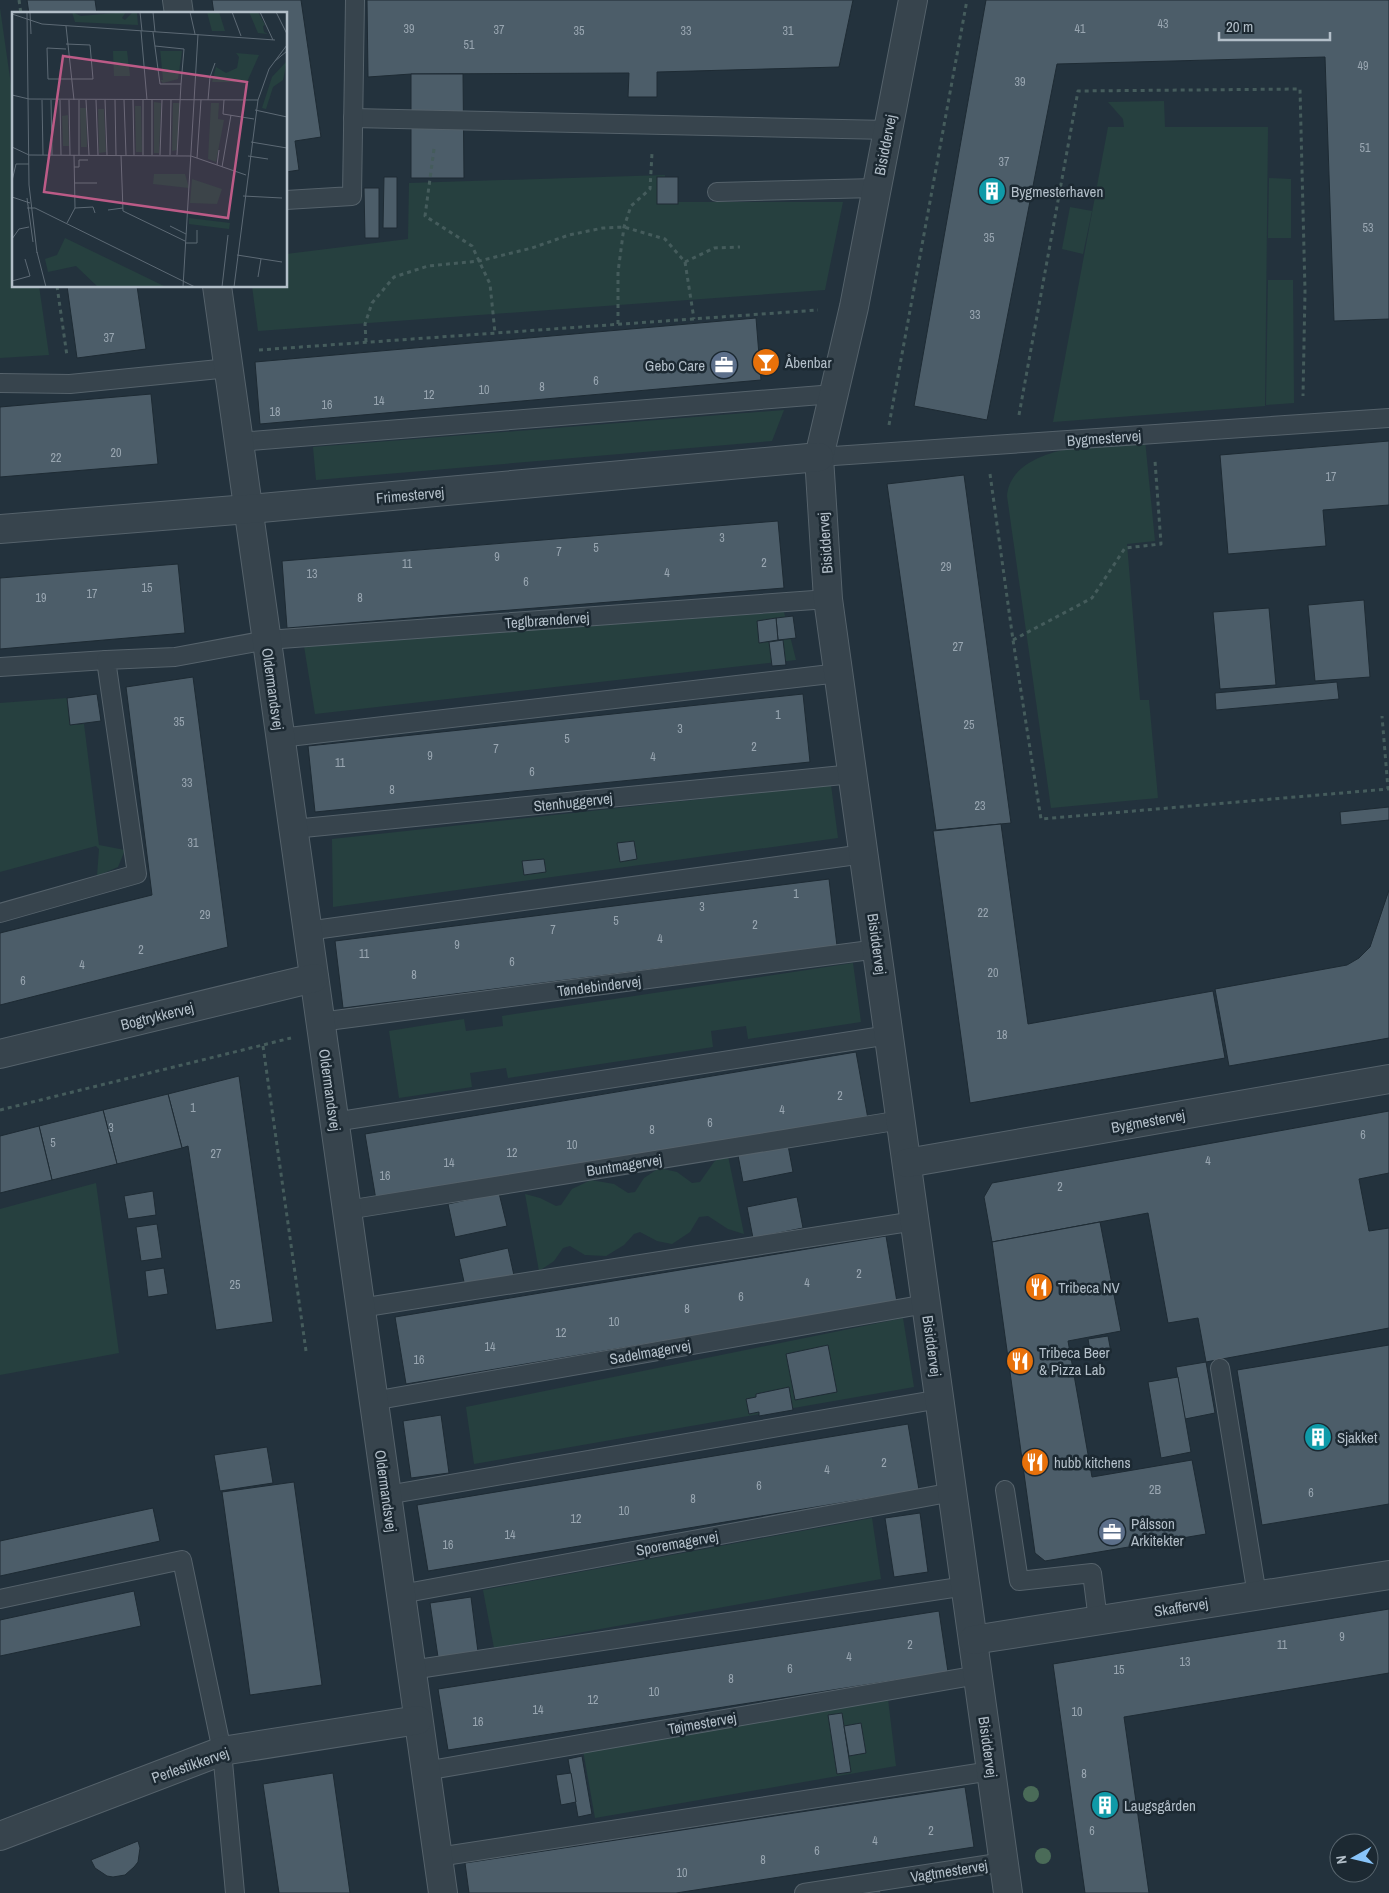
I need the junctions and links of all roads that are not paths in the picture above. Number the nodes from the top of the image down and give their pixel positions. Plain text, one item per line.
1 (355, 0) edge
2 (913, 0) edge
3 (353, 118) junction
4 (888, 130) junction
5 (876, 188) junction
6 (717, 192) dead end
7 (288, 200) edge
8 (217, 288) edge
9 (228, 360) junction
10 (0, 383) edge
11 (834, 394) junction
12 (1389, 418) edge
13 (239, 442) junction
14 (819, 457) junction
15 (248, 509) junction
16 (0, 529) edge
17 (828, 599) junction
18 (266, 640) junction
19 (106, 660) junction
20 (0, 667) edge
21 (839, 673) junction
22 (280, 738) junction
23 (853, 774) junction
24 (293, 829) junction
25 (864, 854) junction
26 (0, 913) edge
27 (307, 931) junction
28 (878, 950) junction
29 (314, 978) junction
30 (321, 1027) junction
31 (889, 1035) junction
32 (0, 1054) edge
33 (1389, 1078) edge
34 (901, 1120) junction
35 (334, 1122) junction
36 (907, 1163) junction
37 (347, 1210) junction
38 (915, 1221) junction
39 (926, 1304) junction
40 (360, 1308) junction
41 (1220, 1368) dead end
42 (940, 1399) junction
43 (374, 1401) junction
44 (1004, 1490) dead end
45 (953, 1492) junction
46 (387, 1495) junction
47 (1389, 1575) edge
48 (966, 1586) junction
49 (401, 1594) junction
50 (1257, 1595) junction
51 (0, 1599) edge
52 (1098, 1620) junction
53 (973, 1640) junction
54 (411, 1670) junction
55 (978, 1675) junction
56 (418, 1720) junction
57 (222, 1751) junction
58 (425, 1771) junction
59 (991, 1771) junction
60 (0, 1836) edge
61 (438, 1857) junction
62 (1004, 1862) junction
63 (236, 1893) edge
64 (443, 1893) edge
65 (804, 1893) edge
66 (1008, 1893) edge

1 - 3 lane
2 - 4 street, Bisiddervej
3 - 4 lane
3 - 7 lane
4 - 5 street, Bisiddervej
5 - 6 lane
5 - 11 street, Bisiddervej
8 - 9 street, Oldermandsvej
9 - 10 lane
9 - 13 street, Oldermandsvej
11 - 13 lane
11 - 14 street, Bisiddervej
12 - 14 lane, Bygmestervej
13 - 15 street, Oldermandsvej
14 - 15 street, Frimestervej
14 - 17 street, Bisiddervej
15 - 16 street, Frimestervej
15 - 18 street, Oldermandsvej
17 - 18 lane, Teglbrændervej
17 - 21 street, Bisiddervej
18 - 19 lane, Teglbrændervej
18 - 22 street, Oldermandsvej
19 - 20 lane, Teglbrændervej
19 - 26 lane
21 - 22 lane
21 - 23 street, Bisiddervej
22 - 24 street, Oldermandsvej
23 - 24 lane, Stenhuggervej
23 - 25 street, Bisiddervej
24 - 27 street, Oldermandsvej
25 - 27 lane
25 - 28 street, Bisiddervej
27 - 29 street, Oldermandsvej
28 - 30 lane, Tøndebindervej
28 - 31 street, Bisiddervej
29 - 30 street, Oldermandsvej
29 - 32 street, Bogtrykkervej
30 - 35 street, Oldermandsvej
31 - 34 street, Bisiddervej
31 - 35 lane
33 - 36 street, Bygmestervej
34 - 36 street, Bisiddervej
34 - 37 lane, Buntmagervej
35 - 37 street, Oldermandsvej
36 - 38 street, Bisiddervej
37 - 40 street, Oldermandsvej
38 - 39 street, Bisiddervej
38 - 40 lane
39 - 42 street, Bisiddervej
39 - 43 lane, Sadelmagervej
40 - 43 street, Oldermandsvej
41 - 50 lane
42 - 45 street, Bisiddervej
42 - 46 lane
43 - 46 street, Oldermandsvej
44 - 52 lane
45 - 48 street, Bisiddervej
45 - 49 lane, Sporemagervej
46 - 49 street, Oldermandsvej
47 - 50 street, Skaffervej
48 - 53 street, Bisiddervej
48 - 54 lane
49 - 54 street, Oldermandsvej
50 - 52 street, Skaffervej
51 - 57 lane
52 - 53 street, Skaffervej
53 - 55 street, Bisiddervej
54 - 56 street, Oldermandsvej
55 - 58 lane, Tøjmestervej
55 - 59 street, Bisiddervej
56 - 57 street, Perlestikkervej
56 - 58 street, Oldermandsvej
57 - 60 street, Perlestikkervej
57 - 63 lane
58 - 61 street, Oldermandsvej
59 - 61 lane
59 - 62 street, Bisiddervej
61 - 64 street, Oldermandsvej
62 - 65 lane, Vagtmestervej
62 - 66 street, Bisiddervej

